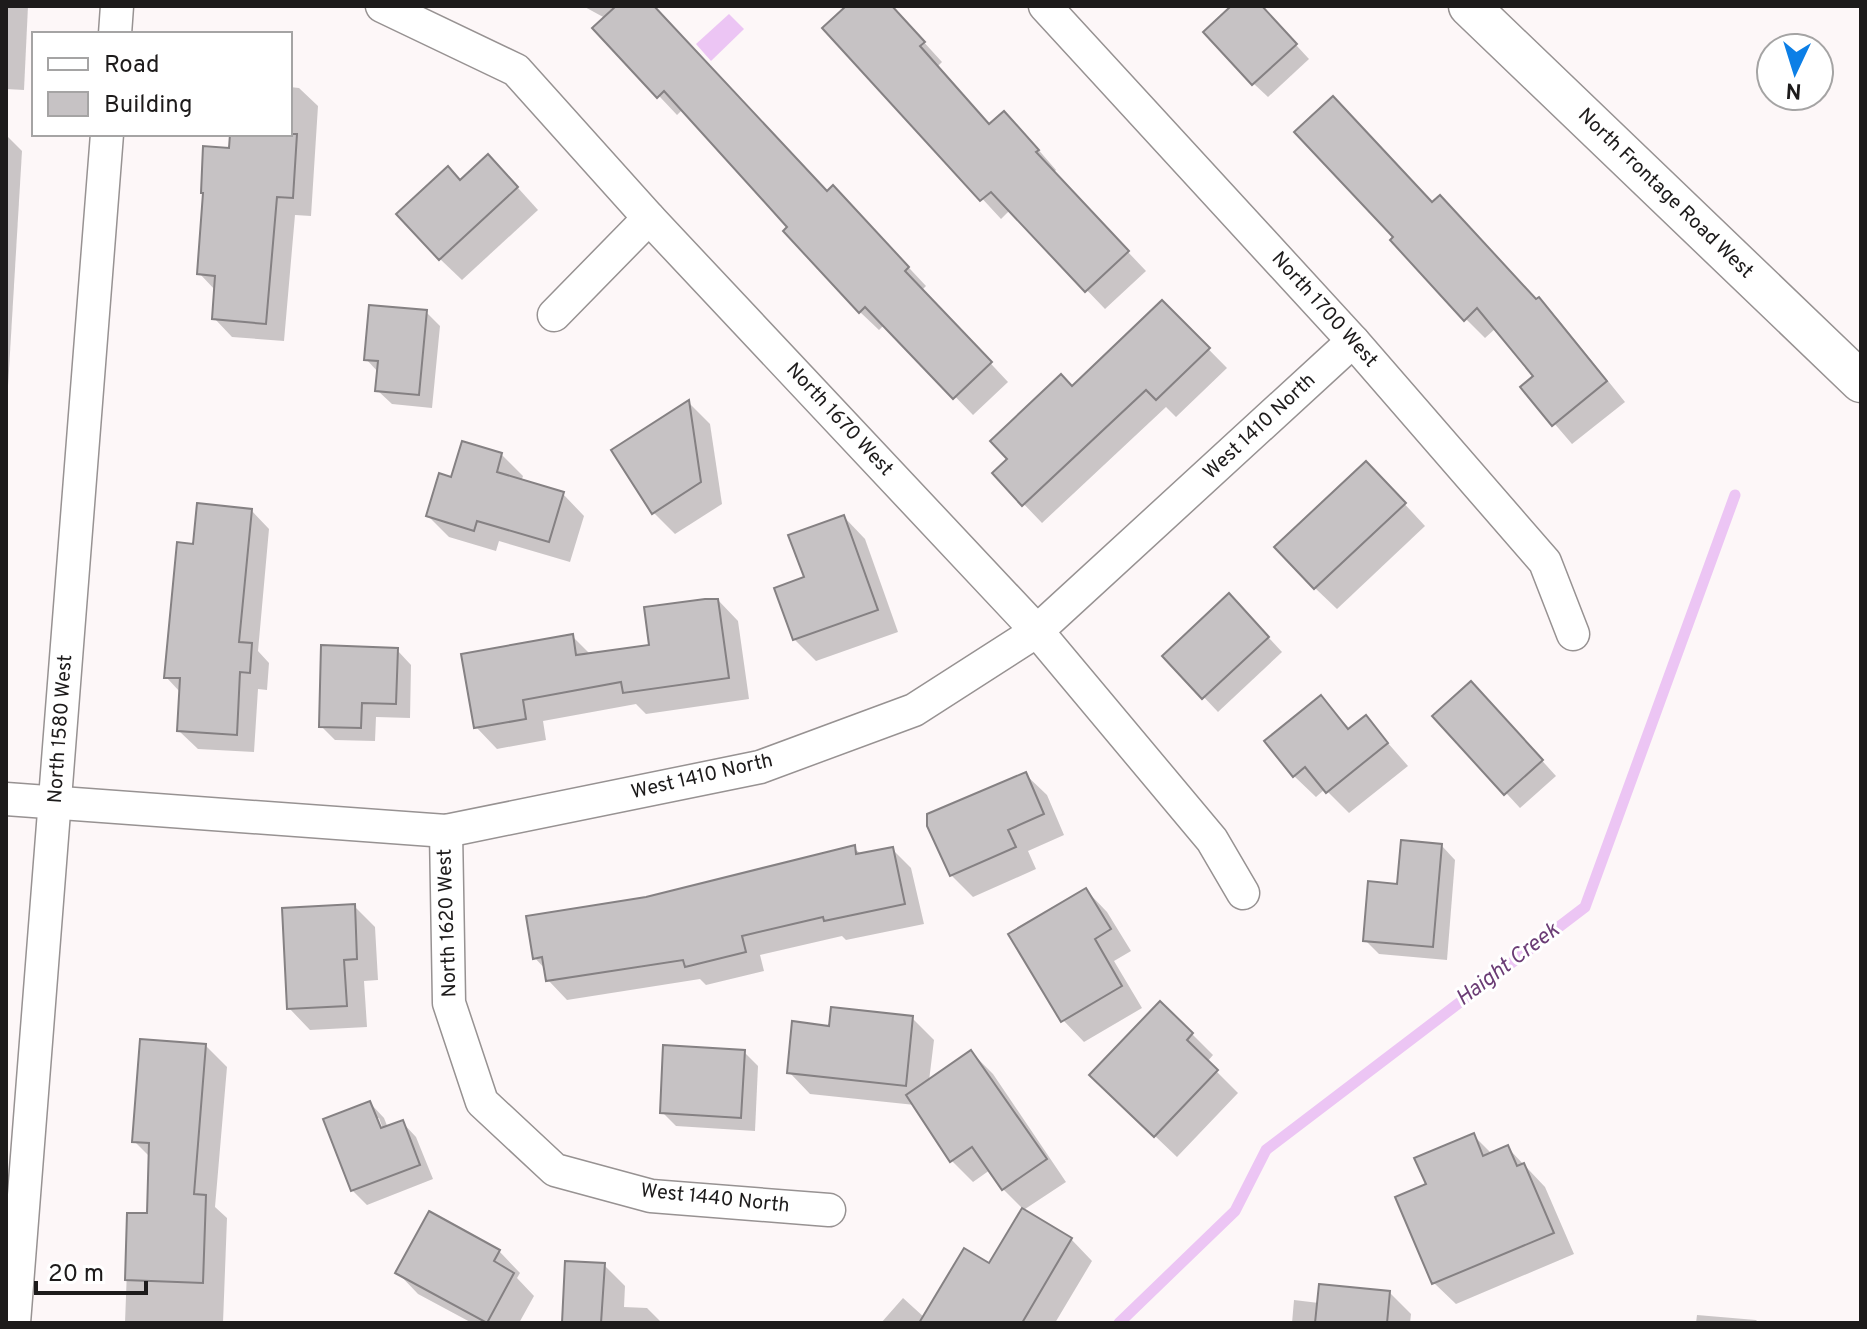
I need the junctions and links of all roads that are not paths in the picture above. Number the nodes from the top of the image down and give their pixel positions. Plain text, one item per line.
1 (117, 6) edge
2 (383, 6) edge
3 (1045, 6) edge
4 (1469, 6) edge
5 (115, 32) edge
6 (107, 136) edge
7 (649, 218) junction
8 (554, 315) dead end
9 (1353, 341) junction
10 (1861, 382) edge
11 (1037, 631) junction
12 (1573, 634) dead end
13 (6, 799) edge
14 (56, 803) junction
15 (446, 831) junction
16 (1243, 893) dead end
17 (555, 1170) joint
18 (829, 1210) dead end
19 (14, 1323) edge

1 - 5 street
2 - 7 street, North 1670 West
3 - 9 street, North 1700 West
4 - 10 street, North Frontage Road West
6 - 14 street, North 1580 West
7 - 8 street
7 - 11 street, North 1670 West
9 - 11 street, West 1410 North
9 - 12 street, North 1700 West
11 - 15 street, West 1410 North
11 - 16 street, North 1670 West
13 - 14 street, West 1410 North
14 - 15 street, West 1410 North
14 - 19 street, North 1580 West
15 - 17 street, North 1620 West
17 - 18 street, West 1440 North

